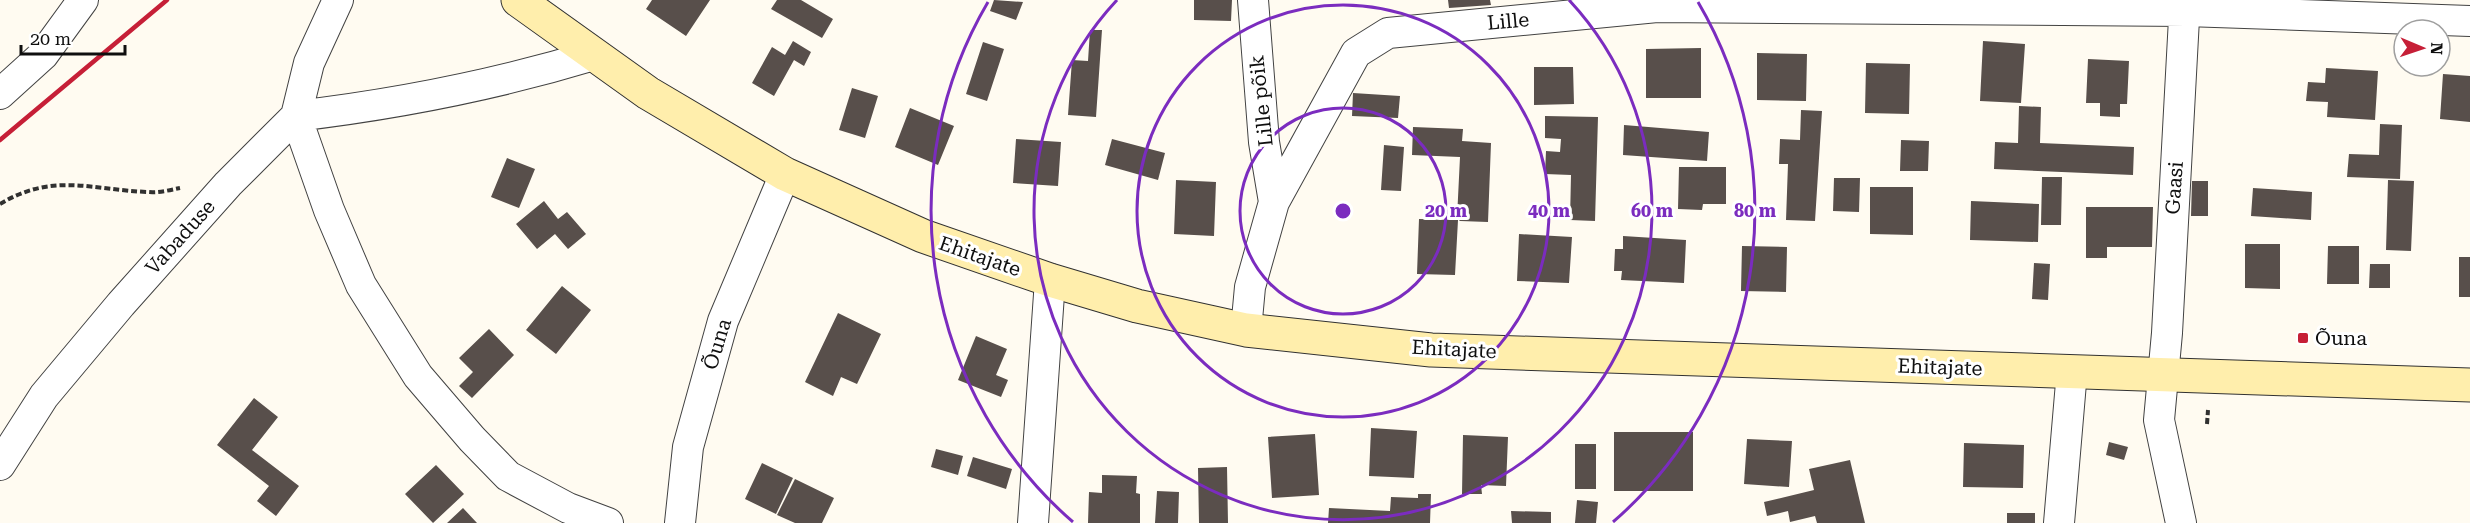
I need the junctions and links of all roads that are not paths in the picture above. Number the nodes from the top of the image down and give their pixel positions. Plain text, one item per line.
1 (83, 0) edge
2 (338, 0) edge
3 (518, 0) edge
4 (1253, 0) edge
5 (2186, 6) edge
6 (2470, 21) edge
7 (594, 55) junction
8 (0, 94) edge
9 (296, 116) junction
10 (785, 174) junction
11 (1274, 202) junction
12 (1050, 280) junction
13 (1246, 330) junction
14 (2072, 371) junction
15 (2163, 376) junction
16 (2470, 385) edge
17 (0, 465) edge
18 (608, 523) edge
19 (680, 523) edge
20 (1033, 523) edge
21 (2059, 523) edge
22 (2181, 523) edge

1 - 8 street
2 - 9 street
3 - 7 street, Ehitajate
4 - 11 street, Lille põik
5 - 6 street, Lille
5 - 11 street, Lille
5 - 15 street, Gaasi
7 - 9 street
7 - 10 street, Ehitajate
9 - 17 street, Vabaduse
9 - 18 street
10 - 12 street, Ehitajate
10 - 19 street, Õuna
11 - 13 street, Lille
12 - 13 street, Ehitajate
12 - 20 street
13 - 14 street, Ehitajate
14 - 15 street, Ehitajate
14 - 21 street
15 - 16 street, Ehitajate
15 - 22 street, Gaasi

